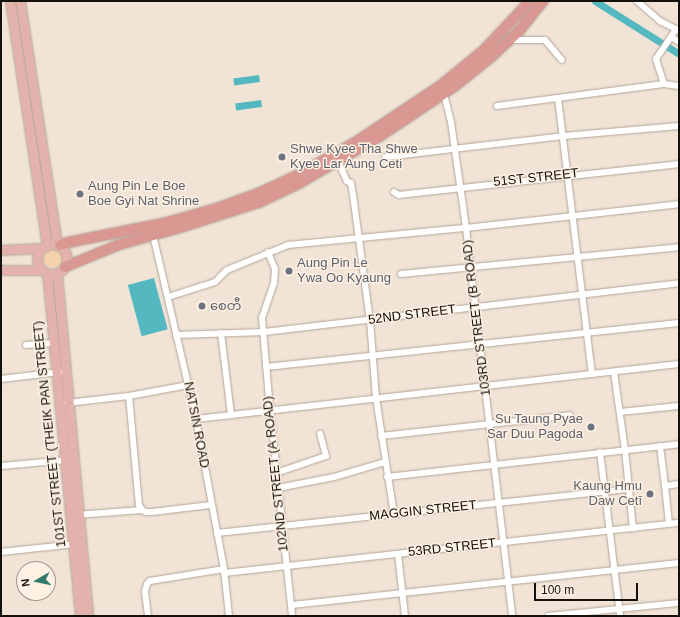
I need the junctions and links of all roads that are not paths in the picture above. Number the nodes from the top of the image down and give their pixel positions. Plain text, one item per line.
1 (10, 1) edge
2 (20, 1) edge
3 (530, 1) edge
4 (543, 1) edge
5 (637, 1) edge
6 (677, 30) edge
7 (671, 37) junction
8 (510, 40) junction
9 (679, 42) edge
10 (562, 60) dead end
11 (664, 84) junction
12 (679, 86) edge
13 (442, 89) junction
14 (558, 98) junction
15 (497, 106) dead end
16 (679, 126) edge
17 (563, 136) junction
18 (455, 150) junction
19 (385, 157) dead end
20 (338, 161) junction
21 (679, 164) edge
22 (567, 175) junction
23 (460, 186) junction
24 (394, 192) dead end
25 (679, 204) edge
26 (573, 215) junction
27 (466, 228) junction
28 (153, 235) junction
29 (360, 238) junction
30 (58, 245) junction
31 (44, 246) junction
32 (679, 247) edge
33 (1, 250) edge
34 (268, 252) junction
35 (578, 256) junction
36 (470, 267) junction
37 (1, 270) edge
38 (61, 270) junction
39 (45, 271) junction
40 (400, 274) dead end
41 (679, 283) edge
42 (582, 294) junction
43 (168, 297) junction
44 (476, 307) junction
45 (370, 320) junction
46 (679, 323) edge
47 (264, 332) junction
48 (587, 332) junction
49 (221, 333) junction
50 (176, 335) junction
51 (54, 343) junction
52 (480, 343) junction
53 (26, 345) dead end
54 (372, 355) junction
55 (679, 364) edge
56 (266, 367) junction
57 (61, 372) junction
58 (614, 372) junction
59 (592, 374) junction
60 (1, 379) edge
61 (188, 385) junction
62 (485, 386) junction
63 (129, 396) junction
64 (376, 398) junction
65 (64, 404) junction
66 (679, 406) edge
67 (270, 409) junction
68 (620, 412) junction
69 (231, 415) junction
70 (570, 416) dead end
71 (196, 419) junction
72 (490, 424) junction
73 (320, 434) dead end
74 (382, 436) junction
75 (679, 444) edge
76 (660, 446) junction
77 (625, 450) junction
78 (600, 452) junction
79 (69, 459) junction
80 (385, 462) junction
81 (494, 464) junction
82 (1, 466) edge
83 (276, 473) junction
84 (387, 477) junction
85 (679, 484) edge
86 (665, 486) junction
87 (278, 488) junction
88 (628, 489) junction
89 (604, 492) junction
90 (499, 503) junction
91 (211, 505) junction
92 (142, 510) junction
93 (394, 514) junction
94 (75, 515) junction
95 (679, 523) edge
96 (669, 524) junction
97 (282, 526) junction
98 (634, 528) junction
99 (610, 531) junction
100 (217, 533) junction
101 (503, 542) junction
102 (78, 544) junction
103 (1, 552) edge
104 (398, 554) junction
105 (679, 563) edge
106 (286, 566) junction
107 (615, 570) junction
108 (224, 571) junction
109 (508, 581) junction
110 (403, 593) junction
111 (679, 603) edge
112 (292, 605) junction
113 (619, 609) junction
114 (80, 616) edge
115 (88, 616) edge
116 (148, 616) edge
117 (229, 616) edge
118 (292, 616) edge
119 (405, 616) edge
120 (512, 616) edge
121 (548, 616) edge
122 (620, 616) edge

1 - 31 main road
2 - 30 main road
3 - 13 highway
4 - 8 highway
5 - 6 street
6 - 7 street
7 - 9 street
7 - 11 street
8 - 10 street
8 - 13 highway
11 - 12 street
11 - 14 street
13 - 18 street, 103RD STREET (B ROAD)
13 - 20 highway
13 - 30 highway
14 - 15 street
14 - 17 street
16 - 17 street
17 - 18 street
17 - 22 street
18 - 19 street
18 - 23 street, 103RD STREET (B ROAD)
20 - 28 highway
20 - 29 street
21 - 22 street, 51ST STREET
22 - 23 street, 51ST STREET
22 - 26 street
23 - 24 street, 51ST STREET
23 - 27 street, 103RD STREET (B ROAD)
25 - 26 street
26 - 27 street
26 - 35 street
27 - 29 street
27 - 36 street, 103RD STREET (B ROAD)
28 - 38 highway
28 - 43 street, NATSIN ROAD
29 - 34 street
29 - 45 street
30 - 31 main road
30 - 38 main road
31 - 33 main road
31 - 39 main road
32 - 35 street
34 - 43 street
34 - 47 street, 102ND STREET (A ROAD)
35 - 36 street
35 - 42 street
36 - 40 street
36 - 44 street, 103RD STREET (B ROAD)
37 - 39 main road
38 - 39 main road
38 - 57 main road, 101ST STREET (THEIK PAN STREET)
39 - 51 main road, 101ST STREET (THEIK PAN STREET)
41 - 42 street, 52ND STREET
42 - 44 street, 52ND STREET
42 - 48 street
43 - 50 street, NATSIN ROAD
44 - 45 street, 52ND STREET
44 - 52 street, 103RD STREET (B ROAD)
45 - 47 street, 52ND STREET
45 - 54 street
46 - 48 street
47 - 49 street, 52ND STREET
47 - 56 street, 102ND STREET (A ROAD)
48 - 52 street
48 - 59 street
49 - 50 street, 52ND STREET
49 - 69 street
50 - 61 street, NATSIN ROAD
51 - 53 street
51 - 57 main road, 101ST STREET (THEIK PAN STREET)
52 - 54 street
52 - 62 street, 103RD STREET (B ROAD)
54 - 56 street
54 - 64 street
55 - 58 street
56 - 67 street, 102ND STREET (A ROAD)
57 - 60 street
57 - 65 main road, 101ST STREET (THEIK PAN STREET)
58 - 59 street
58 - 68 street
59 - 62 street
61 - 63 street
61 - 71 street, NATSIN ROAD
62 - 64 street
62 - 72 street, 103RD STREET (B ROAD)
63 - 65 street
63 - 92 street
64 - 67 street
64 - 74 street
65 - 79 main road, 101ST STREET (THEIK PAN STREET)
66 - 68 street
67 - 69 street
67 - 83 street, 102ND STREET (A ROAD)
68 - 77 street
69 - 71 street
70 - 72 street
71 - 91 street, NATSIN ROAD
72 - 74 street
72 - 81 street, 103RD STREET (B ROAD)
73 - 83 street
74 - 80 street
75 - 76 street
76 - 77 street
76 - 86 street
77 - 78 street
77 - 88 street
78 - 81 street
78 - 89 street
79 - 82 street
79 - 94 main road, 101ST STREET (THEIK PAN STREET)
80 - 84 street
80 - 87 street
81 - 84 street
81 - 90 street, 103RD STREET (B ROAD)
83 - 87 street, 102ND STREET (A ROAD)
84 - 93 street
85 - 86 street
86 - 96 street
87 - 97 street, 102ND STREET (A ROAD)
88 - 89 street, MAGGIN STREET
88 - 98 street
89 - 90 street, MAGGIN STREET
89 - 99 street
90 - 93 street, MAGGIN STREET
90 - 101 street, 103RD STREET (B ROAD)
91 - 92 street
91 - 100 street, NATSIN ROAD
92 - 94 street
93 - 97 street, MAGGIN STREET
94 - 102 main road, 101ST STREET (THEIK PAN STREET)
95 - 96 street, 53RD STREET
96 - 98 street, 53RD STREET
97 - 100 street, MAGGIN STREET
97 - 106 street, 102ND STREET (A ROAD)
98 - 99 street, 53RD STREET
99 - 101 street, 53RD STREET
99 - 107 street
100 - 108 street, NATSIN ROAD
101 - 104 street, 53RD STREET
101 - 109 street, 103RD STREET (B ROAD)
102 - 103 street
102 - 114 main road, 101ST STREET (THEIK PAN STREET)
102 - 115 main road, 101ST STREET (THEIK PAN STREET)
104 - 106 street, 53RD STREET
104 - 110 street
105 - 107 street
106 - 108 street, 53RD STREET
106 - 112 street, 102ND STREET (A ROAD)
107 - 109 street
107 - 113 street
108 - 116 street, 53RD STREET
108 - 117 street, NATSIN ROAD
109 - 110 street
109 - 120 street, 103RD STREET (B ROAD)
110 - 112 street
110 - 119 street
111 - 113 street
112 - 118 street, 102ND STREET (A ROAD)
113 - 121 street
113 - 122 street

